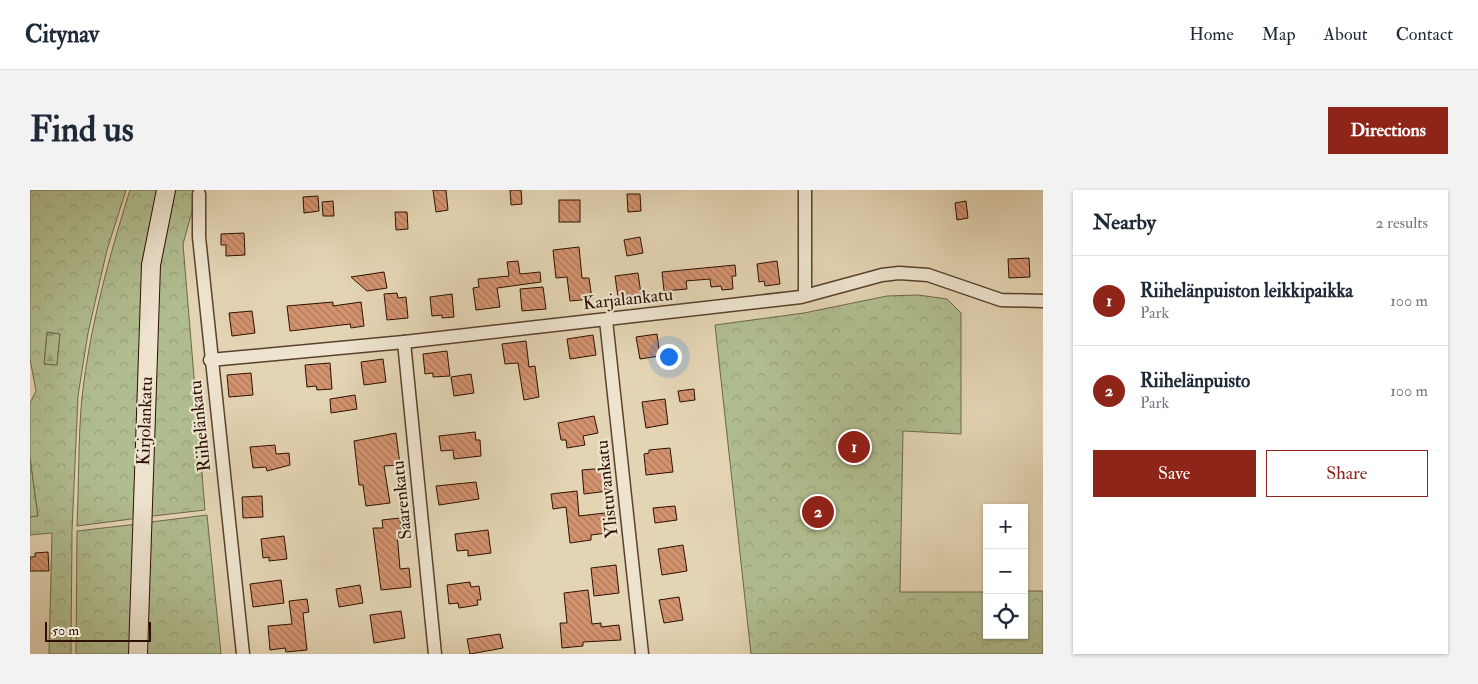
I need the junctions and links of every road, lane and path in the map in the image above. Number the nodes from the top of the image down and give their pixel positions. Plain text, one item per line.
1 (166, 190) edge
2 (805, 190) edge
3 (199, 194) dead end
4 (805, 295) junction
5 (1043, 301) edge
6 (606, 320) junction
7 (404, 342) junction
8 (210, 360) junction
9 (138, 654) edge
10 (243, 654) edge
11 (435, 654) edge
12 (642, 654) edge

1 - 9 main road, Kirjolankatu
2 - 4 street
3 - 8 street, Riihelänkatu
4 - 5 street, Karjalankatu
4 - 6 street, Karjalankatu
6 - 7 street, Karjalankatu
6 - 12 street, Ylistuvankatu
7 - 8 street, Karjalankatu
7 - 11 street, Saarenkatu
8 - 10 street, Riihelänkatu

